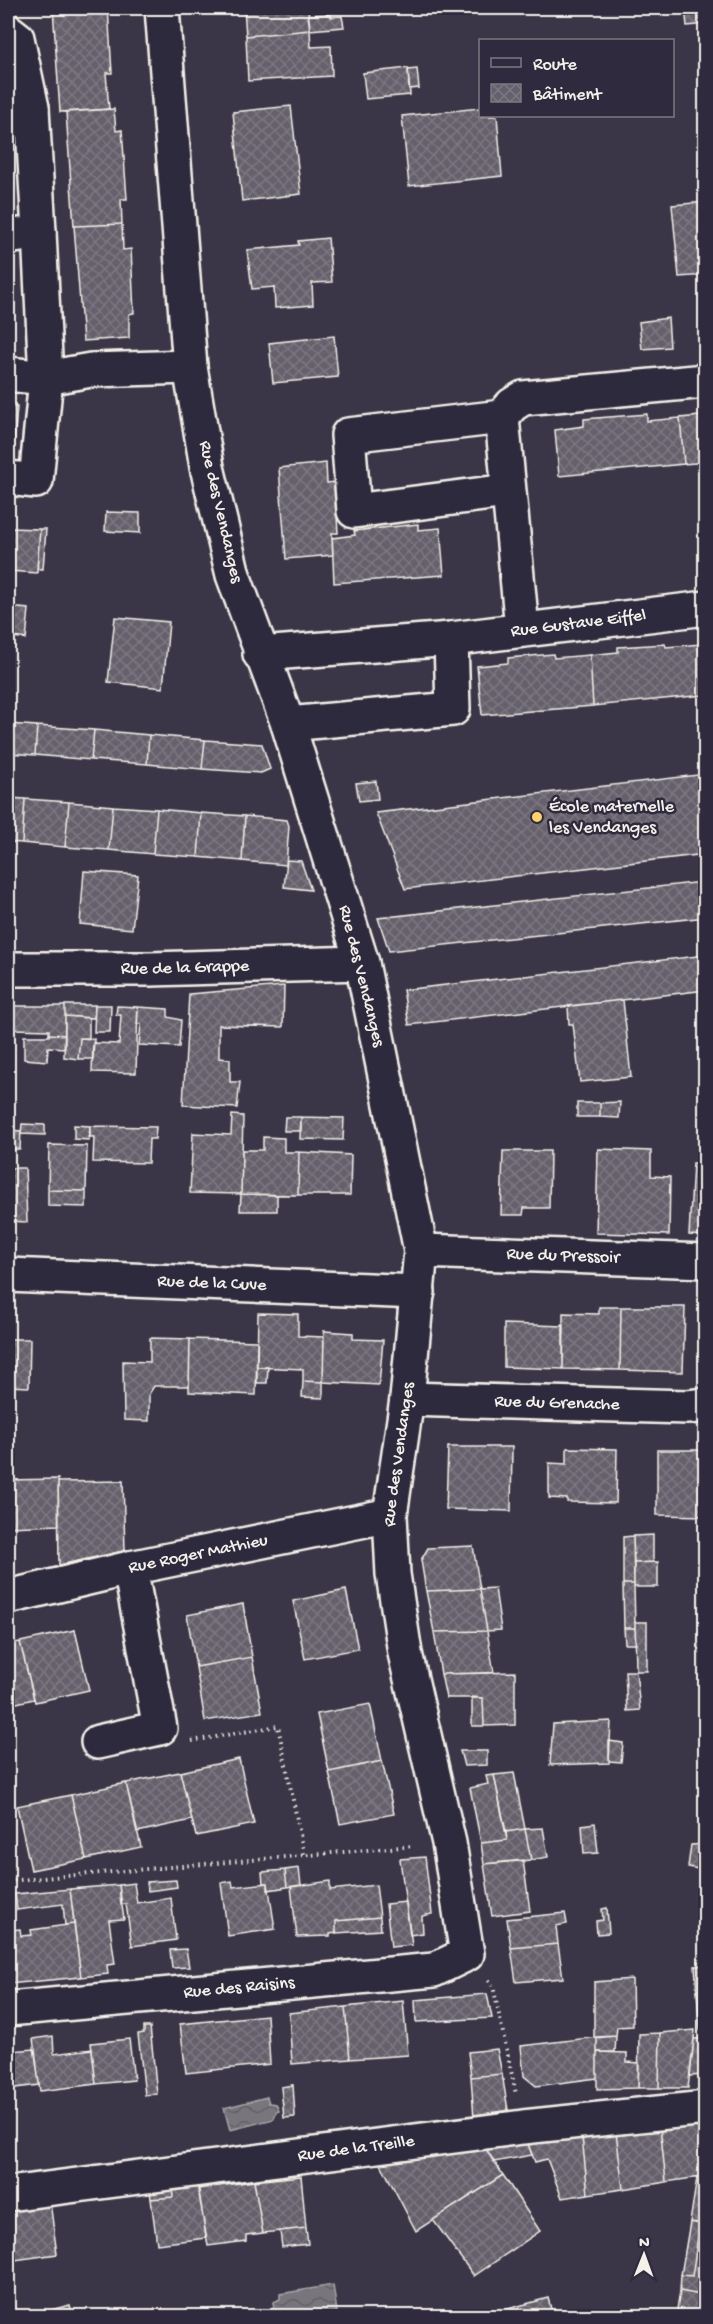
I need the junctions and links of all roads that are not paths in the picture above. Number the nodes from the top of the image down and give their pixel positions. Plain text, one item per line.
1 (162, 8) edge
2 (8, 32) edge
3 (20, 114) edge
4 (39, 232) junction
5 (8, 237) edge
6 (190, 367) junction
7 (8, 374) edge
8 (46, 378) junction
9 (705, 381) edge
10 (502, 417) junction
11 (8, 478) edge
12 (507, 491) junction
13 (705, 608) edge
14 (522, 629) junction
15 (451, 639) junction
16 (260, 654) junction
17 (288, 724) junction
18 (362, 963) junction
19 (8, 969) edge
20 (421, 1251) junction
21 (705, 1261) edge
22 (8, 1275) edge
23 (418, 1292) junction
24 (407, 1399) junction
25 (705, 1405) edge
26 (390, 1515) junction
27 (130, 1568) junction
28 (8, 1597) edge
29 (98, 1742) dead end
30 (467, 1954) joint
31 (8, 2009) edge
32 (705, 2108) edge
33 (8, 2194) edge

1 - 6 street, Rue des Vendanges
2 - 3 street
3 - 4 street
4 - 5 street
4 - 8 street
6 - 8 street
6 - 16 street, Rue des Vendanges
7 - 8 street
8 - 11 street
9 - 10 street
10 - 12 street
10 - 12 street
12 - 14 street
13 - 14 street, Rue Gustave Eiffel
14 - 15 street, Rue Gustave Eiffel
15 - 16 street, Rue Gustave Eiffel
15 - 17 street
16 - 17 street, Rue des Vendanges
17 - 18 street, Rue des Vendanges
18 - 19 street, Rue de la Grappe
18 - 20 street, Rue des Vendanges
20 - 21 street, Rue du Pressoir
20 - 23 street, Rue des Vendanges
22 - 23 street, Rue de la Cuve
23 - 24 street, Rue des Vendanges
24 - 25 street, Rue du Grenache
24 - 26 street, Rue des Vendanges
26 - 27 street, Rue Roger Mathieu
26 - 30 street, Rue des Vendanges
27 - 28 street, Rue Roger Mathieu
27 - 29 street
30 - 31 street, Rue des Raisins
32 - 33 street, Rue de la Treille

